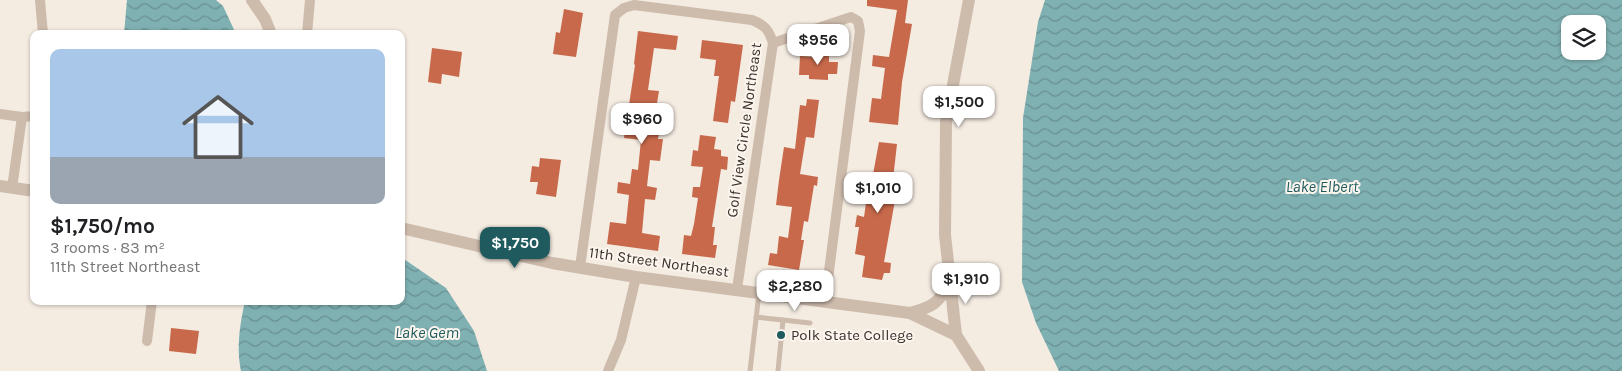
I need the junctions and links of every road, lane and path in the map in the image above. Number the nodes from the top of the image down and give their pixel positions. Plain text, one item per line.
1 (40, 0) edge
2 (252, 0) edge
3 (310, 0) edge
4 (969, 0) edge
5 (44, 30) edge
6 (269, 30) edge
7 (307, 30) edge
8 (773, 43) junction
9 (0, 114) edge
10 (30, 116) edge
11 (22, 117) junction
12 (6, 187) edge
13 (30, 190) edge
14 (405, 229) edge
15 (580, 267) junction
16 (636, 277) junction
17 (950, 285) junction
18 (737, 290) junction
19 (759, 292) junction
20 (825, 302) junction
21 (152, 305) edge
22 (910, 312) junction
23 (756, 317) junction
24 (783, 320) junction
25 (810, 323) dead end
26 (956, 335) junction
27 (147, 341) dead end
28 (975, 366) edge
29 (608, 371) edge
30 (750, 371) edge
31 (778, 371) edge

1 - 5 street
2 - 6 street
3 - 7 street
4 - 17 street
8 - 15 street, Golf View Circle Northeast
8 - 18 street, Golf View Circle Northeast
8 - 20 street
9 - 11 street
10 - 11 street
11 - 12 street
12 - 13 street
14 - 15 street, 11th Street Northeast
15 - 16 street, 11th Street Northeast
16 - 18 street, 11th Street Northeast
16 - 29 street
17 - 22 street
17 - 26 street
18 - 19 street, 11th Street Northeast
19 - 20 street, 11th Street Northeast
19 - 23 lane
20 - 22 street, 11th Street Northeast
21 - 27 street
22 - 26 street, 11th Street Northeast
23 - 24 lane
23 - 30 lane
24 - 25 lane
24 - 31 lane
26 - 28 street

